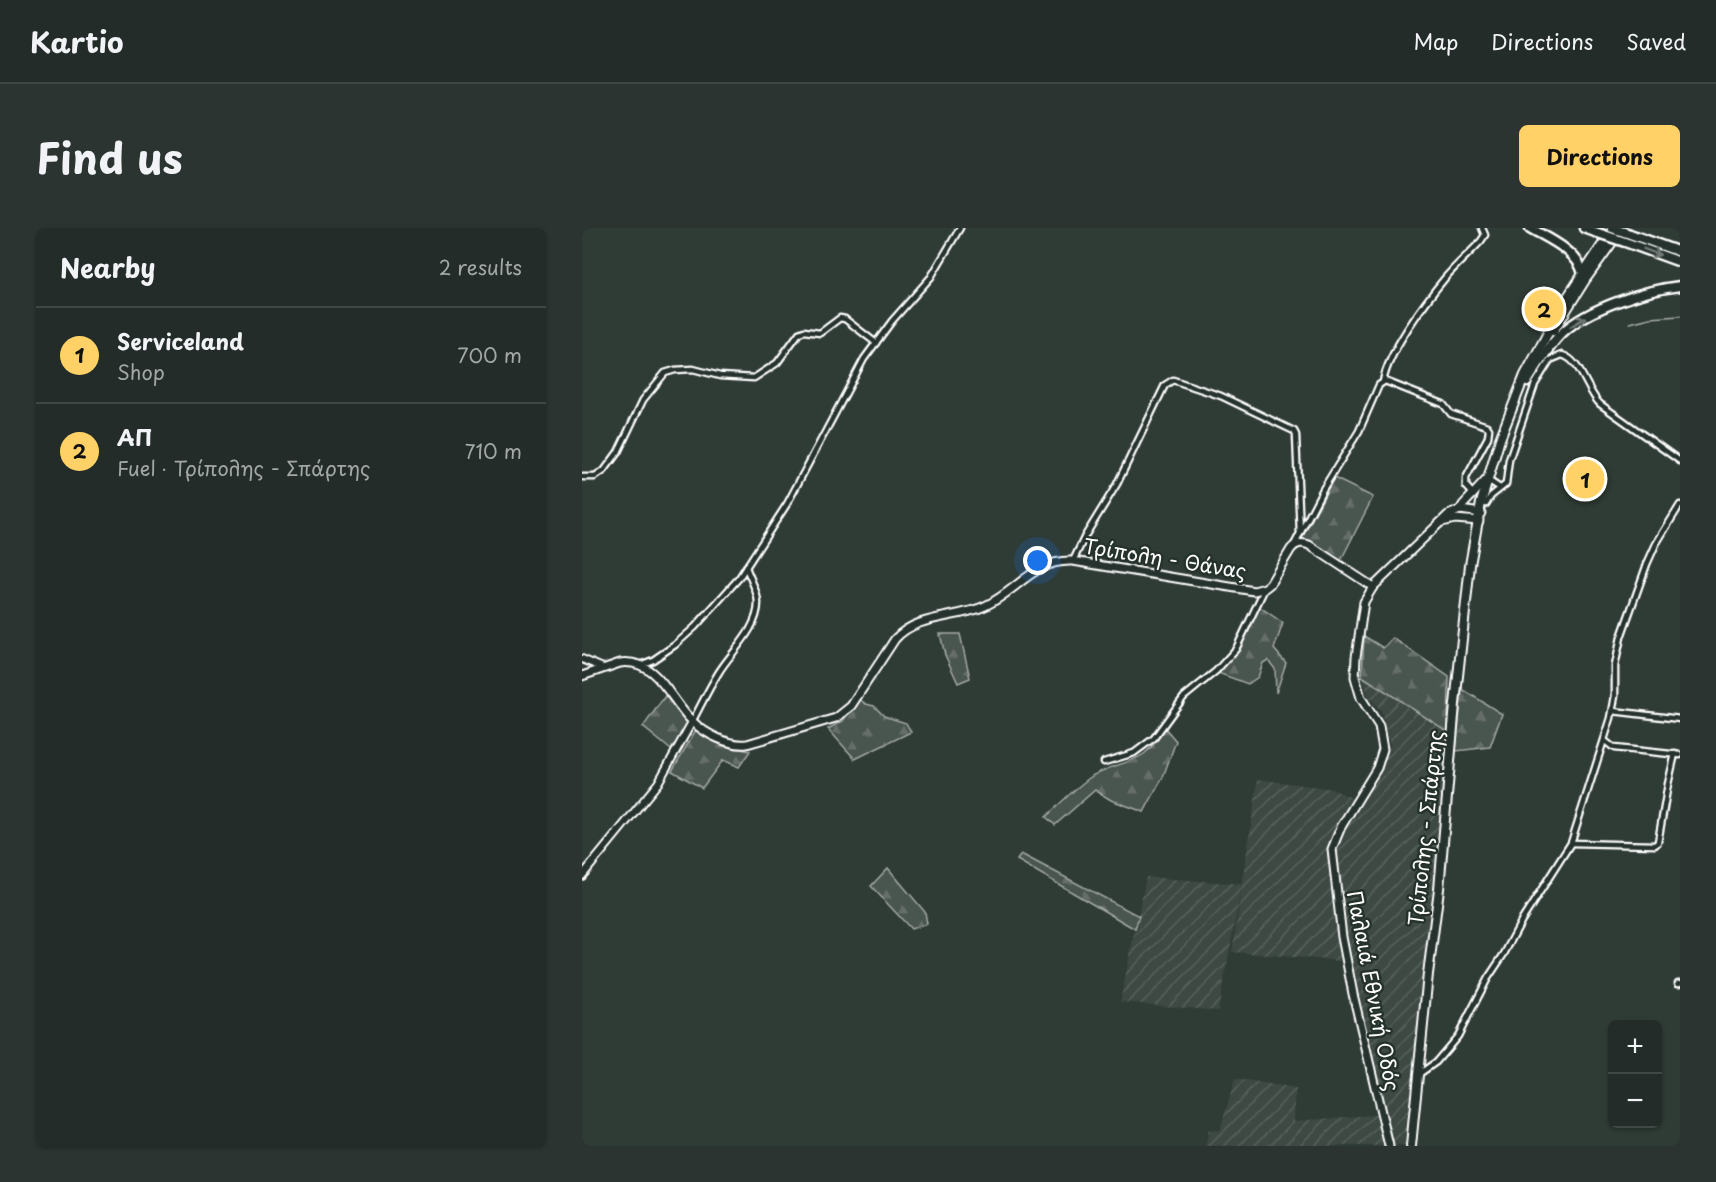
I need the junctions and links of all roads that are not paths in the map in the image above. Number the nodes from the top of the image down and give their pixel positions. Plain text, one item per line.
1 (960, 228) edge
2 (1482, 228) edge
3 (1530, 228) edge
4 (1584, 228) edge
5 (1619, 231) edge
6 (1680, 252) edge
7 (1680, 262) edge
8 (1583, 274) junction
9 (1680, 286) edge
10 (876, 343) junction
11 (1383, 382) junction
12 (1527, 382) junction
13 (1680, 460) edge
14 (582, 477) edge
15 (1490, 480) junction
16 (1500, 488) junction
17 (1474, 495) junction
18 (1486, 504) junction
19 (1680, 505) edge
20 (1460, 510) junction
21 (1480, 517) junction
22 (1466, 519) junction
23 (1440, 524) junction
24 (1300, 534) junction
25 (1294, 545) junction
26 (1073, 561) junction
27 (747, 567) junction
28 (1373, 587) junction
29 (1265, 588) junction
30 (582, 659) edge
31 (640, 665) junction
32 (603, 668) junction
33 (582, 676) edge
34 (1612, 711) junction
35 (1680, 719) edge
36 (692, 722) junction
37 (1605, 741) junction
38 (1678, 755) edge
39 (1104, 762) dead end
40 (1571, 843) junction
41 (582, 876) edge
42 (1419, 1074) junction
43 (1389, 1146) edge
44 (1411, 1146) edge

1 - 10 street
2 - 11 street
3 - 8 highway
4 - 5 highway, bridge
5 - 6 highway
5 -> 7 highway
5 - 8 main road, Τρίπολης - Σπάρτης
5 - 12 main road, Τρίπολης - Σπάρτης
8 - 15 main road, Τρίπολης - Σπάρτης
12 -> 9 highway
10 - 14 street
10 - 27 street
11 - 17 street
11 - 24 street
12 - 15 main road, Τρίπολης - Σπάρτης
13 - 16 street
15 - 16 street
15 - 17 main road, Παλαιά Εθνική Οδός
15 - 18 main road, Τρίπολης - Σπάρτης
15 - 21 main road, Τρίπολης - Σπάρτης
16 - 18 street
17 - 20 main road, Παλαιά Εθνική Οδός
18 - 21 main road, Τρίπολης - Σπάρτης
19 - 34 street
20 - 21 main road
20 - 22 main road
20 - 23 main road, Παλαιά Εθνική Οδός
21 - 22 main road
21 - 42 main road, Τρίπολης - Σπάρτης
22 - 23 main road
23 - 28 main road, Παλαιά Εθνική Οδός
24 - 25 street
24 - 26 street
25 - 28 main road
25 - 29 main road, Τρίπολη - Θάνας
26 - 29 main road, Τρίπολη - Θάνας
26 - 36 main road, Τρίπολη - Θάνας
27 - 31 street
27 - 36 street
28 - 43 main road, Παλαιά Εθνική Οδός
29 - 39 street
30 - 32 street
31 - 32 main road
31 - 36 main road, Τρίπολη - Θάνας
32 - 33 main road
34 - 35 street
34 - 37 street
36 - 41 street
37 - 38 street
37 - 40 street
38 - 40 street
40 - 42 street
42 - 44 main road, Τρίπολης - Σπάρτης

